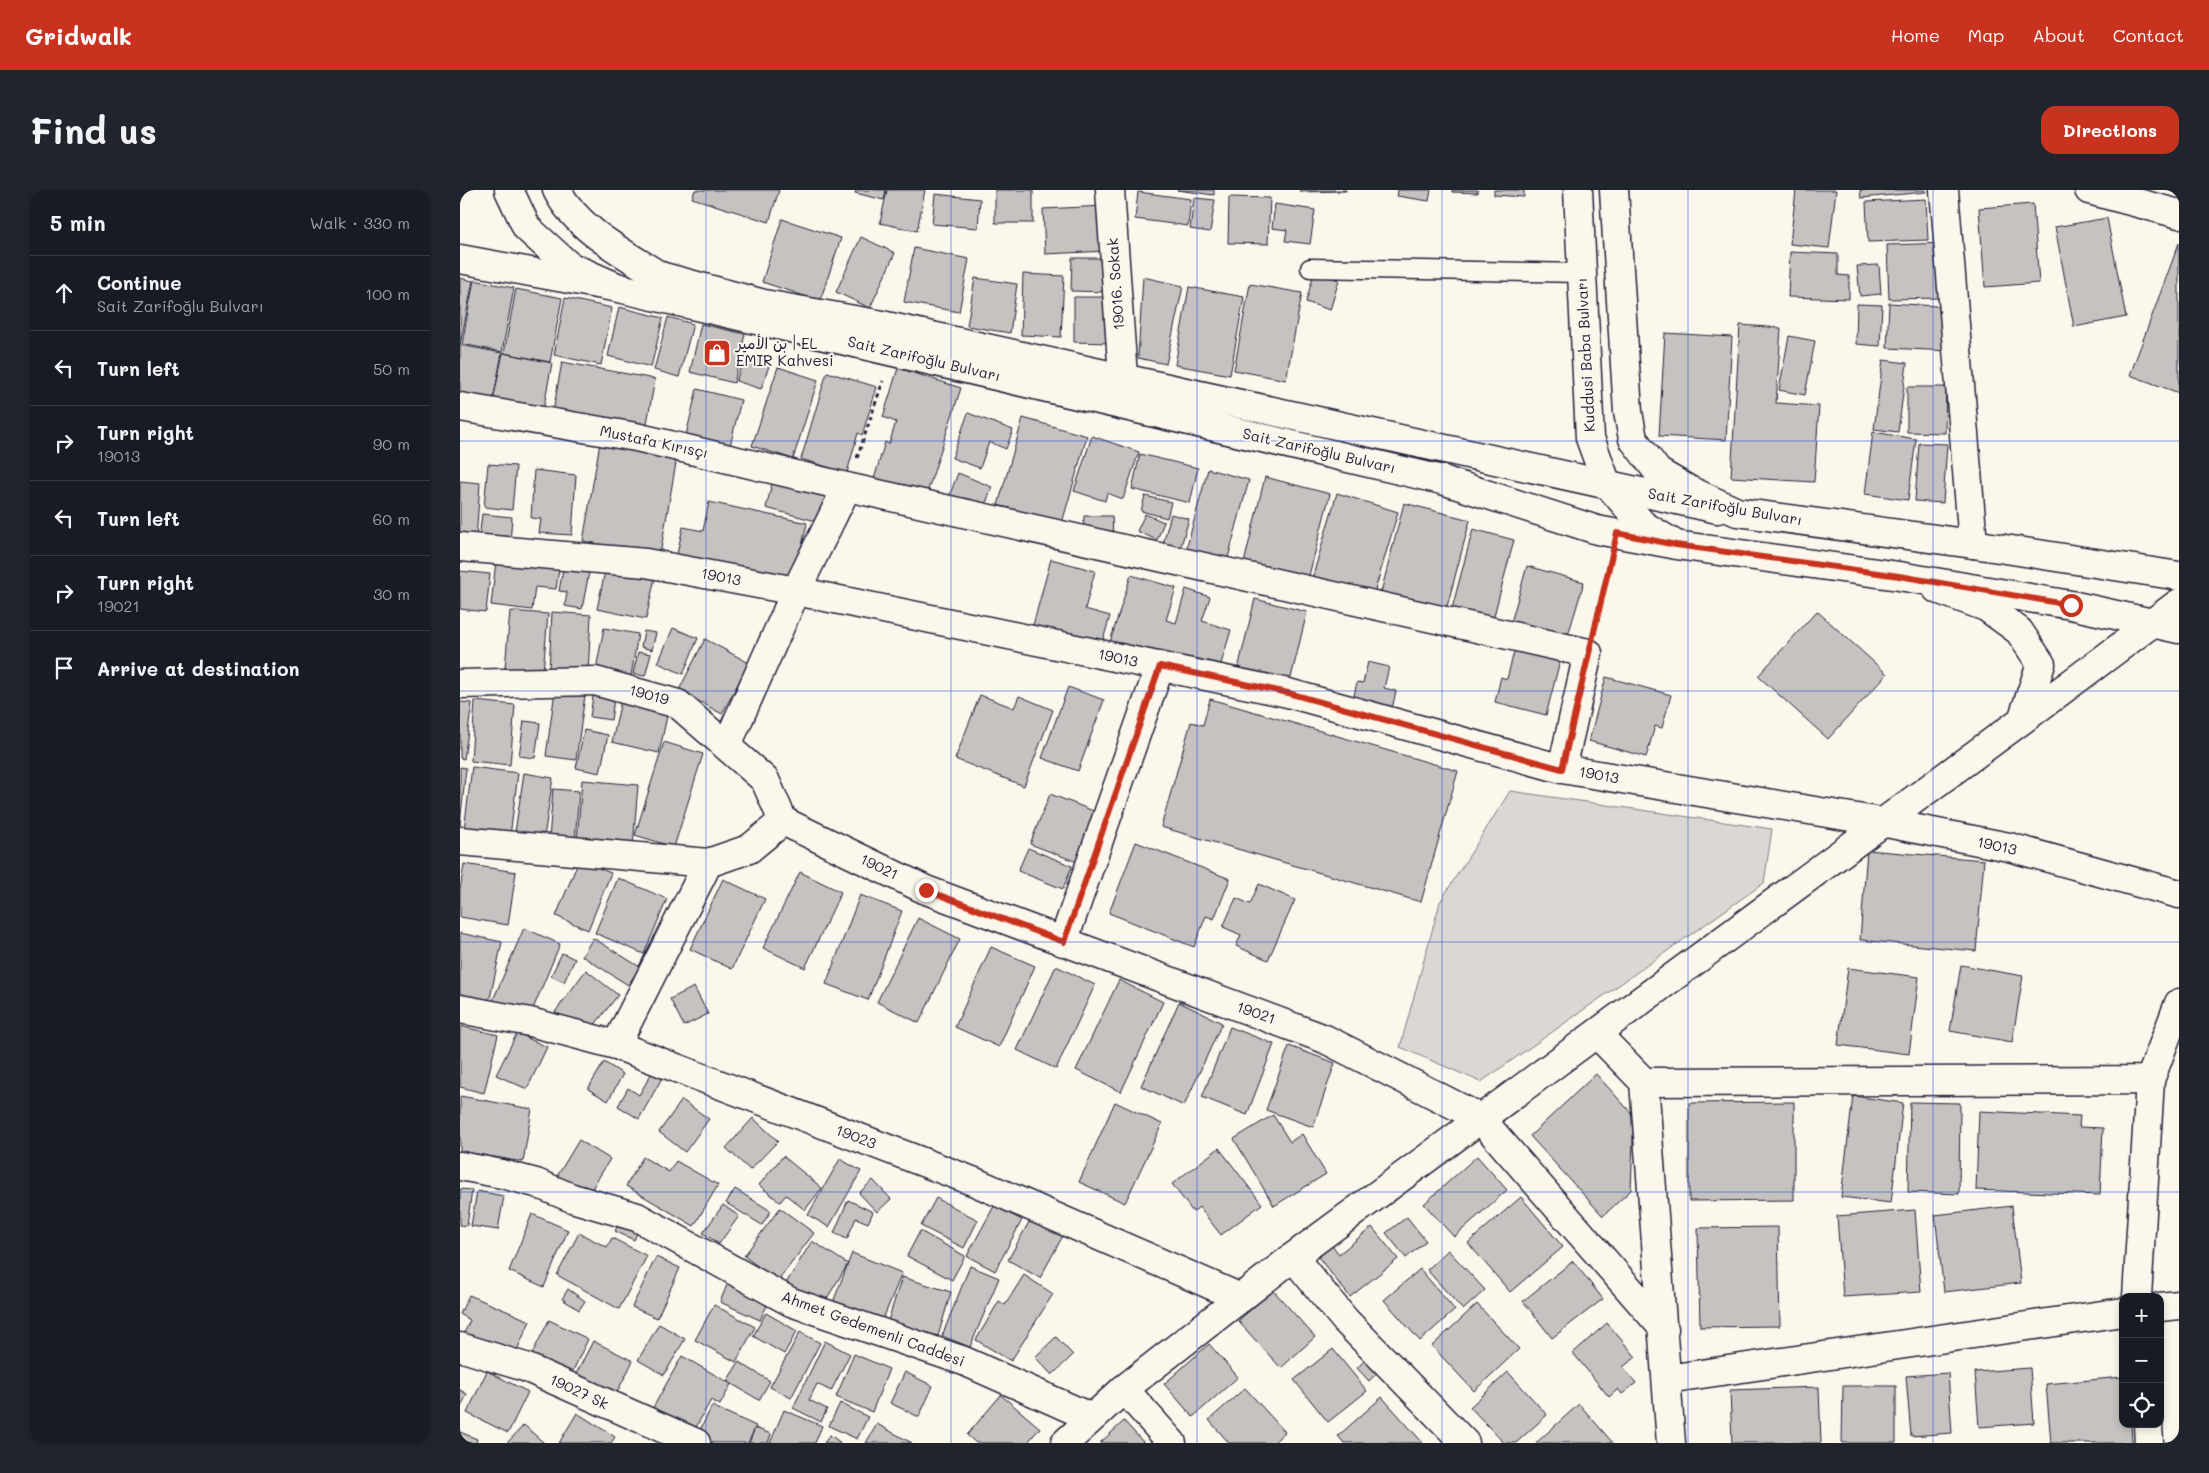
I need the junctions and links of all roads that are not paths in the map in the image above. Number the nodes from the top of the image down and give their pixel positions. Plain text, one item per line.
1 (509, 190) edge
2 (557, 190) edge
3 (1110, 190) edge
4 (1578, 190) edge
5 (1614, 190) edge
6 (1944, 190) edge
7 (2089, 190) edge
8 (2179, 214) edge
9 (460, 259) edge
10 (1310, 268) dead end
11 (1581, 273) junction
12 (618, 288) junction
13 (1123, 377) junction
14 (460, 407) edge
15 (1606, 482) junction
16 (847, 487) junction
17 (1736, 512) junction
18 (1974, 544) junction
19 (1676, 545) junction
20 (460, 547) edge
21 (1899, 576) junction
22 (2179, 576) edge
23 (796, 591) junction
24 (2179, 603) edge
25 (2152, 623) junction
26 (2179, 629) edge
27 (1160, 666) junction
28 (460, 684) edge
29 (2022, 720) junction
30 (727, 745) junction
31 (1562, 769) junction
32 (783, 821) junction
33 (1881, 822) junction
34 (460, 841) edge
35 (708, 862) junction
36 (2179, 894) edge
37 (1064, 942) junction
38 (2179, 1003) edge
39 (460, 1009) edge
40 (1597, 1034) junction
41 (616, 1046) junction
42 (2150, 1080) junction
43 (1644, 1082) junction
44 (1480, 1118) junction
45 (460, 1166) edge
46 (1293, 1257) junction
47 (2137, 1293) edge
48 (1241, 1298) junction
49 (2179, 1305) edge
50 (2164, 1307) edge
51 (2119, 1313) edge
52 (1664, 1329) junction
53 (460, 1347) edge
54 (1667, 1379) junction
55 (1124, 1389) junction
56 (1092, 1418) junction
57 (2148, 1428) edge
58 (696, 1443) edge
59 (1065, 1443) edge
60 (1172, 1443) edge
61 (1465, 1443) edge
62 (1671, 1443) edge
63 (2149, 1443) edge

1 - 12 street
2 - 13 street, Sait Zarifoğlu Bulvarı
3 - 13 street, 19016. Sokak
4 - 11 street, Kuddusi Baba Bulvarı
5 - 17 street
6 - 18 street
7 - 8 street
9 - 12 street, Sait Zarifoğlu Bulvarı
10 - 11 lane
11 - 15 street, Kuddusi Baba Bulvarı
12 - 19 street, Sait Zarifoğlu Bulvarı
13 - 15 street, Sait Zarifoğlu Bulvarı
14 - 16 street, Mustafa Kırısçı
15 - 17 street, Sait Zarifoğlu Bulvarı
15 - 19 street, Kuddusi Baba Bulvarı
16 - 23 street
16 - 31 street, Mustafa Kırısçı
17 - 18 street, Sait Zarifoğlu Bulvarı
18 - 22 street, Sait Zarifoğlu Bulvarı
19 - 21 street, Sait Zarifoğlu Bulvarı
20 - 23 street, 19013
21 - 25 street, Sait Zarifoğlu Bulvarı
21 - 29 street
23 - 27 street, 19013
23 - 30 street
24 - 25 street
25 - 26 street, Sait Zarifoğlu Bulvarı
25 - 29 street
27 - 31 street, 19013
27 - 37 street
28 - 30 street, 19019
29 - 33 street
30 - 32 street, 19019
31 - 33 street, 19013
32 - 35 street
32 - 37 street, 19021
33 - 36 street, 19013
33 - 40 street
34 - 35 street
35 - 41 street
37 - 44 street, 19021
38 - 42 street
39 - 41 street, 19023
40 - 43 street
40 - 44 street
41 - 48 street, 19023
42 - 43 street
42 - 47 street
43 - 52 street
44 - 46 street
44 - 52 street
45 - 56 street, Ahmet Gedemenli Caddesi
46 - 48 street
46 - 61 street
48 - 55 street
49 - 50 street
51 - 54 street
52 - 54 street
53 - 58 street, 19027 Sk
54 - 62 street
55 - 56 street
55 - 60 street
56 - 59 street
57 - 63 street

